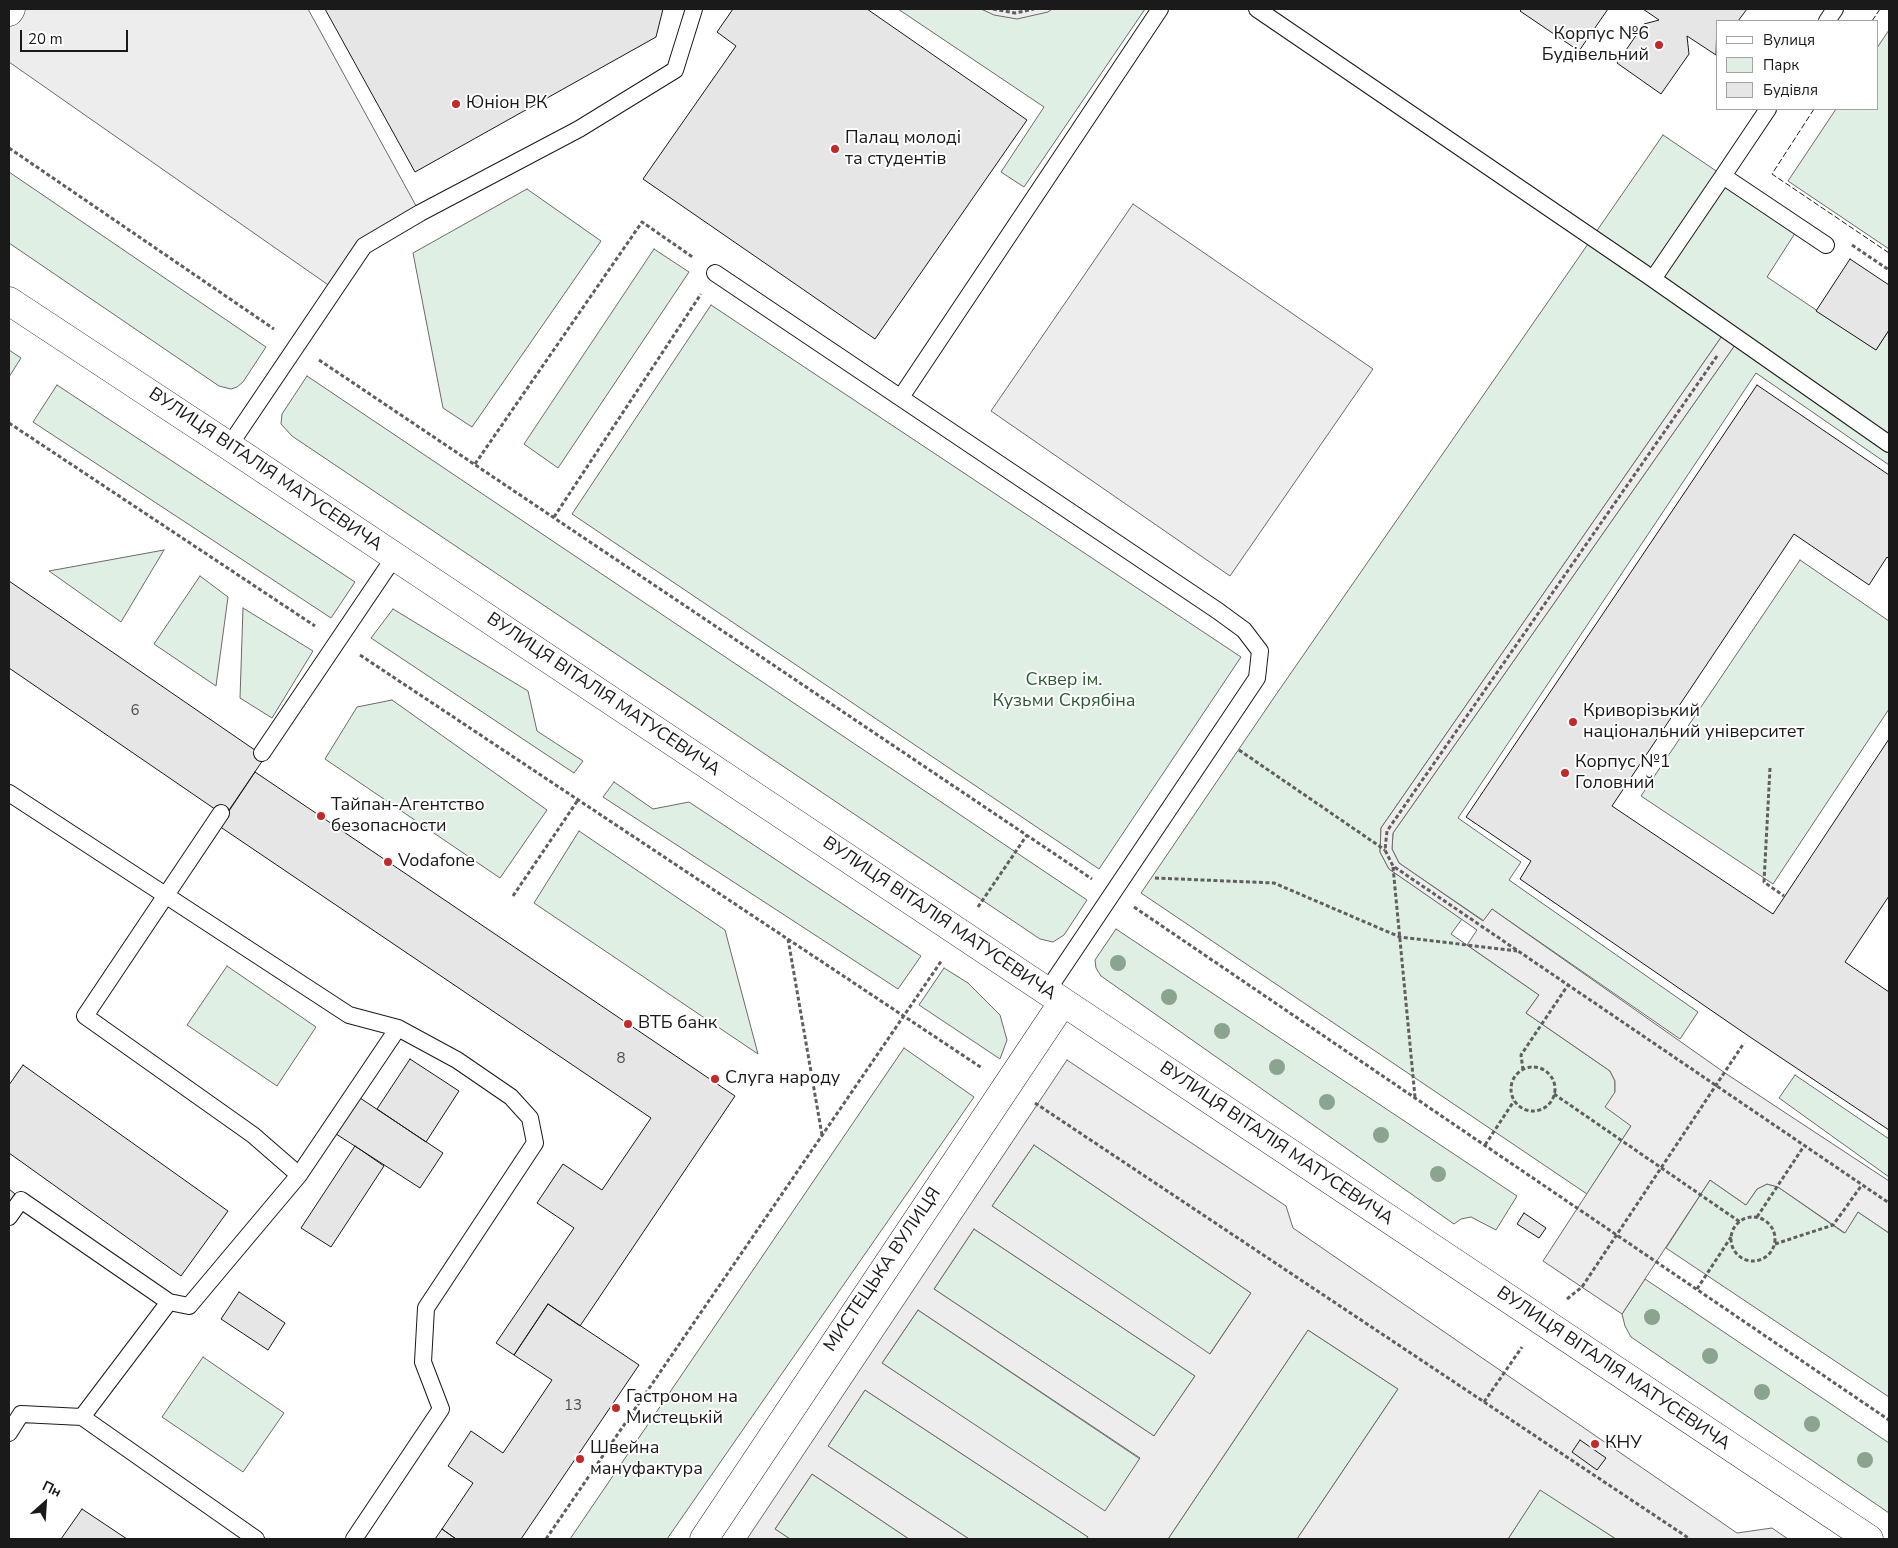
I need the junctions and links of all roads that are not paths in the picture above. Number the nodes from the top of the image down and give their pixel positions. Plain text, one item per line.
1 (694, 9) edge
2 (1160, 9) edge
3 (1257, 9) edge
4 (1835, 9) edge
5 (1828, 20) edge
6 (1767, 110) edge
7 (1723, 176) junction
8 (1826, 245) road end
9 (715, 273) road end
10 (1653, 279) junction
11 (9, 301) edge
12 (901, 397) junction
13 (1889, 444) edge
14 (229, 446) junction
15 (395, 556) junction
16 (262, 753) dead end
17 (9, 793) edge
18 (221, 813) dead end
19 (165, 896) junction
20 (1055, 997) junction
21 (398, 1028) junction
22 (299, 1175) junction
23 (9, 1217) edge
24 (169, 1302) junction
25 (82, 1417) junction
26 (9, 1433) edge
27 (256, 1539) edge
28 (354, 1539) edge
29 (704, 1539) edge
30 (1869, 1539) edge

1 - 14 lane
2 - 12 lane
3 - 10 lane
4 - 5 lane
6 - 7 lane
7 - 8 lane
7 - 10 lane
9 - 12 lane
10 - 13 lane
11 - 14 street, ВУЛИЦЯ ВІТАЛІЯ МАТУСЕВИЧА
12 - 20 lane
14 - 15 street, ВУЛИЦЯ ВІТАЛІЯ МАТУСЕВИЧА
15 - 16 lane
15 - 20 street, ВУЛИЦЯ ВІТАЛІЯ МАТУСЕВИЧА
17 - 19 lane
18 - 19 lane
19 - 21 lane
19 - 22 lane
20 - 29 street, МИСТЕЦЬКА ВУЛИЦЯ
20 - 30 street, ВУЛИЦЯ ВІТАЛІЯ МАТУСЕВИЧА
21 - 22 lane
21 - 28 lane
22 - 24 lane
23 - 24 lane
24 - 25 lane
25 - 26 lane
25 - 27 lane

